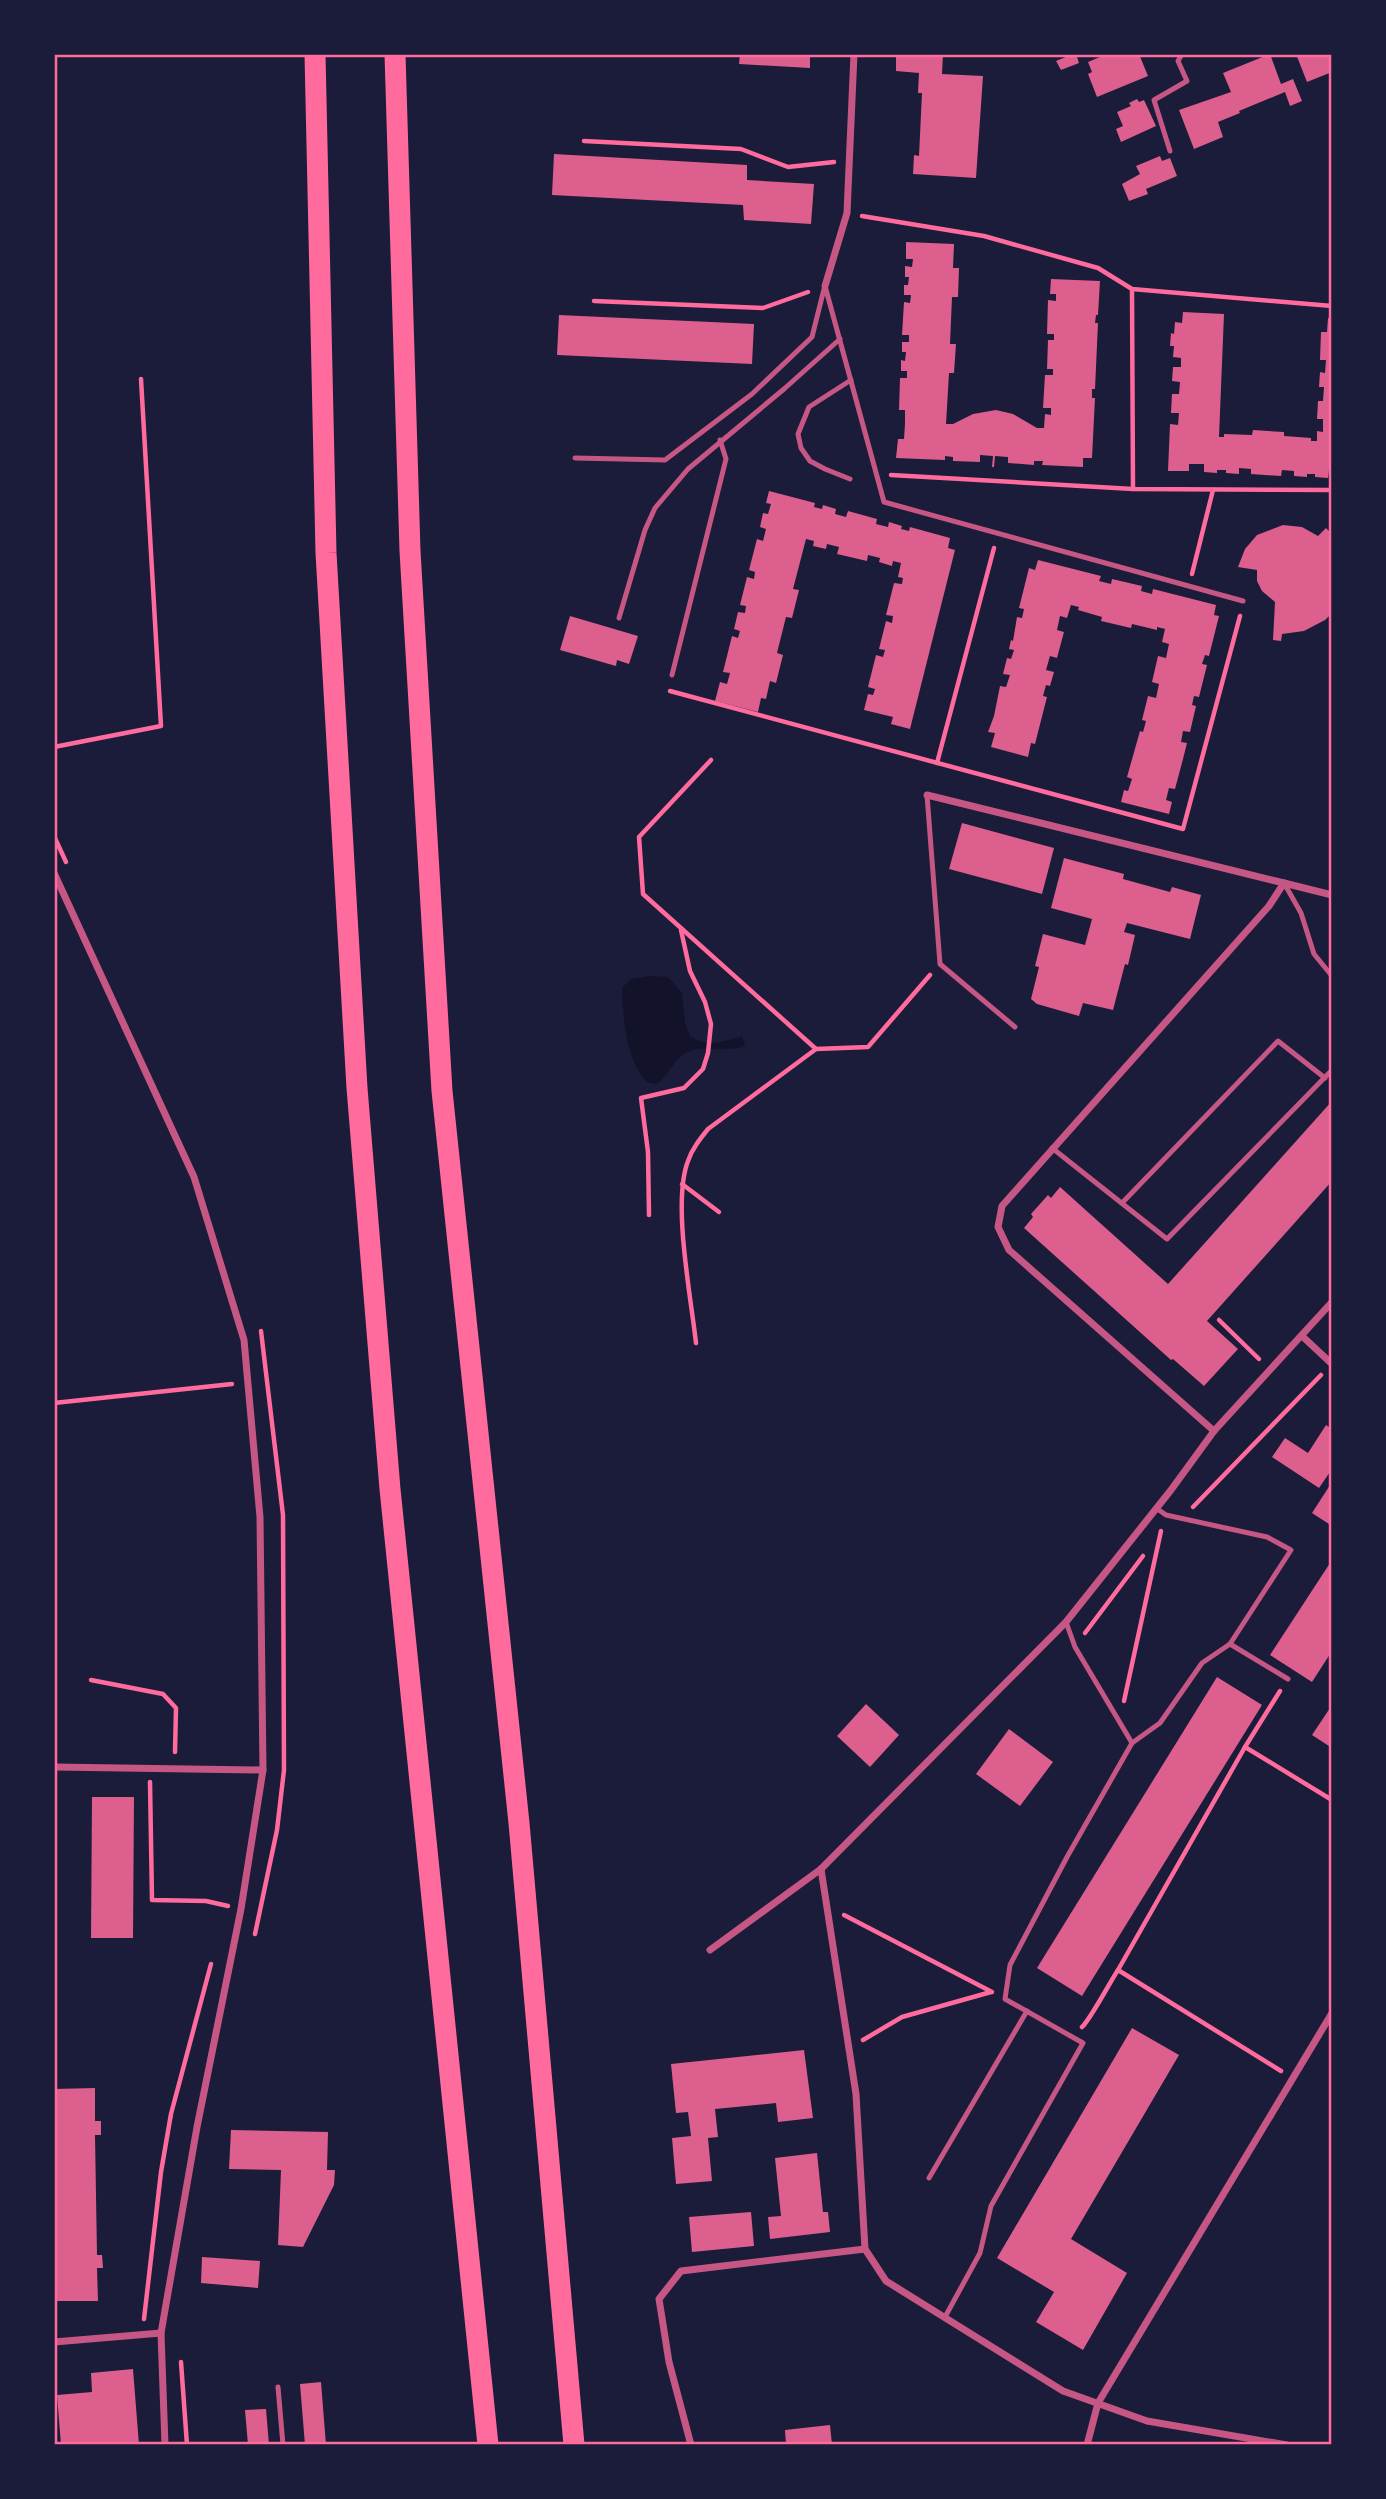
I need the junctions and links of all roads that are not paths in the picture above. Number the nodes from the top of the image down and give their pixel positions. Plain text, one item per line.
1 (315, 54) edge
2 (396, 54) edge
3 (854, 54) edge
4 (1182, 54) edge
5 (1170, 151) dead end
6 (825, 286) junction
7 (839, 339) junction
8 (851, 380) junction
9 (720, 440) junction
10 (575, 458) dead end
11 (850, 479) dead end
12 (1244, 601) road end
13 (619, 618) dead end
14 (672, 675) road end
15 (927, 795) joint
16 (54, 873) edge
17 (1284, 883) junction
18 (1332, 895) edge
19 (1332, 976) edge
20 (1015, 1027) dead end
21 (1332, 1070) edge
22 (1325, 1078) junction
23 (1052, 1148) junction
24 (1122, 1203) junction
25 (1332, 1302) edge
26 (1302, 1336) junction
27 (1332, 1364) edge
28 (1214, 1431) junction
29 (1156, 1508) junction
30 (1066, 1622) junction
31 (1230, 1644) junction
32 (1288, 1679) road end
33 (1132, 1743) junction
34 (54, 1767) edge
35 (263, 1770) junction
36 (821, 1869) junction
37 (710, 1950) dead end
38 (1027, 2011) junction
39 (1332, 2012) edge
40 (929, 2178) dead end
41 (865, 2249) junction
42 (945, 2317) junction
43 (161, 2333) junction
44 (54, 2342) edge
45 (278, 2387) dead end
46 (1098, 2403) junction
47 (165, 2445) edge
48 (283, 2445) edge
49 (488, 2445) edge
50 (574, 2445) edge
51 (691, 2445) edge
52 (1087, 2445) edge
53 (1287, 2445) edge

1 - 49 highway
2 - 50 highway
3 - 6 street
4 - 5 lane
6 - 7 lane
6 - 10 lane
7 - 8 lane
7 - 9 lane
8 - 11 lane
8 - 12 lane
9 - 13 lane
9 - 14 lane
15 - 17 street
15 - 20 lane
16 - 35 street
17 - 18 street
17 - 19 lane
17 - 23 street
21 - 22 lane
22 - 24 lane
22 - 24 lane
23 - 24 lane
23 - 28 street
25 - 26 street
26 - 27 street
26 - 28 street
28 - 29 street
29 - 30 street
29 - 31 lane
30 - 33 lane
30 - 36 street
31 - 32 lane
31 - 33 lane
33 - 38 lane
34 - 35 street
35 - 43 street
36 - 37 street
36 - 41 street
38 - 40 lane
38 - 42 lane
39 - 46 street
41 - 42 street
41 - 51 street
42 - 46 street
43 - 44 street
43 - 47 street
45 - 48 lane
46 - 52 street
46 - 53 street

